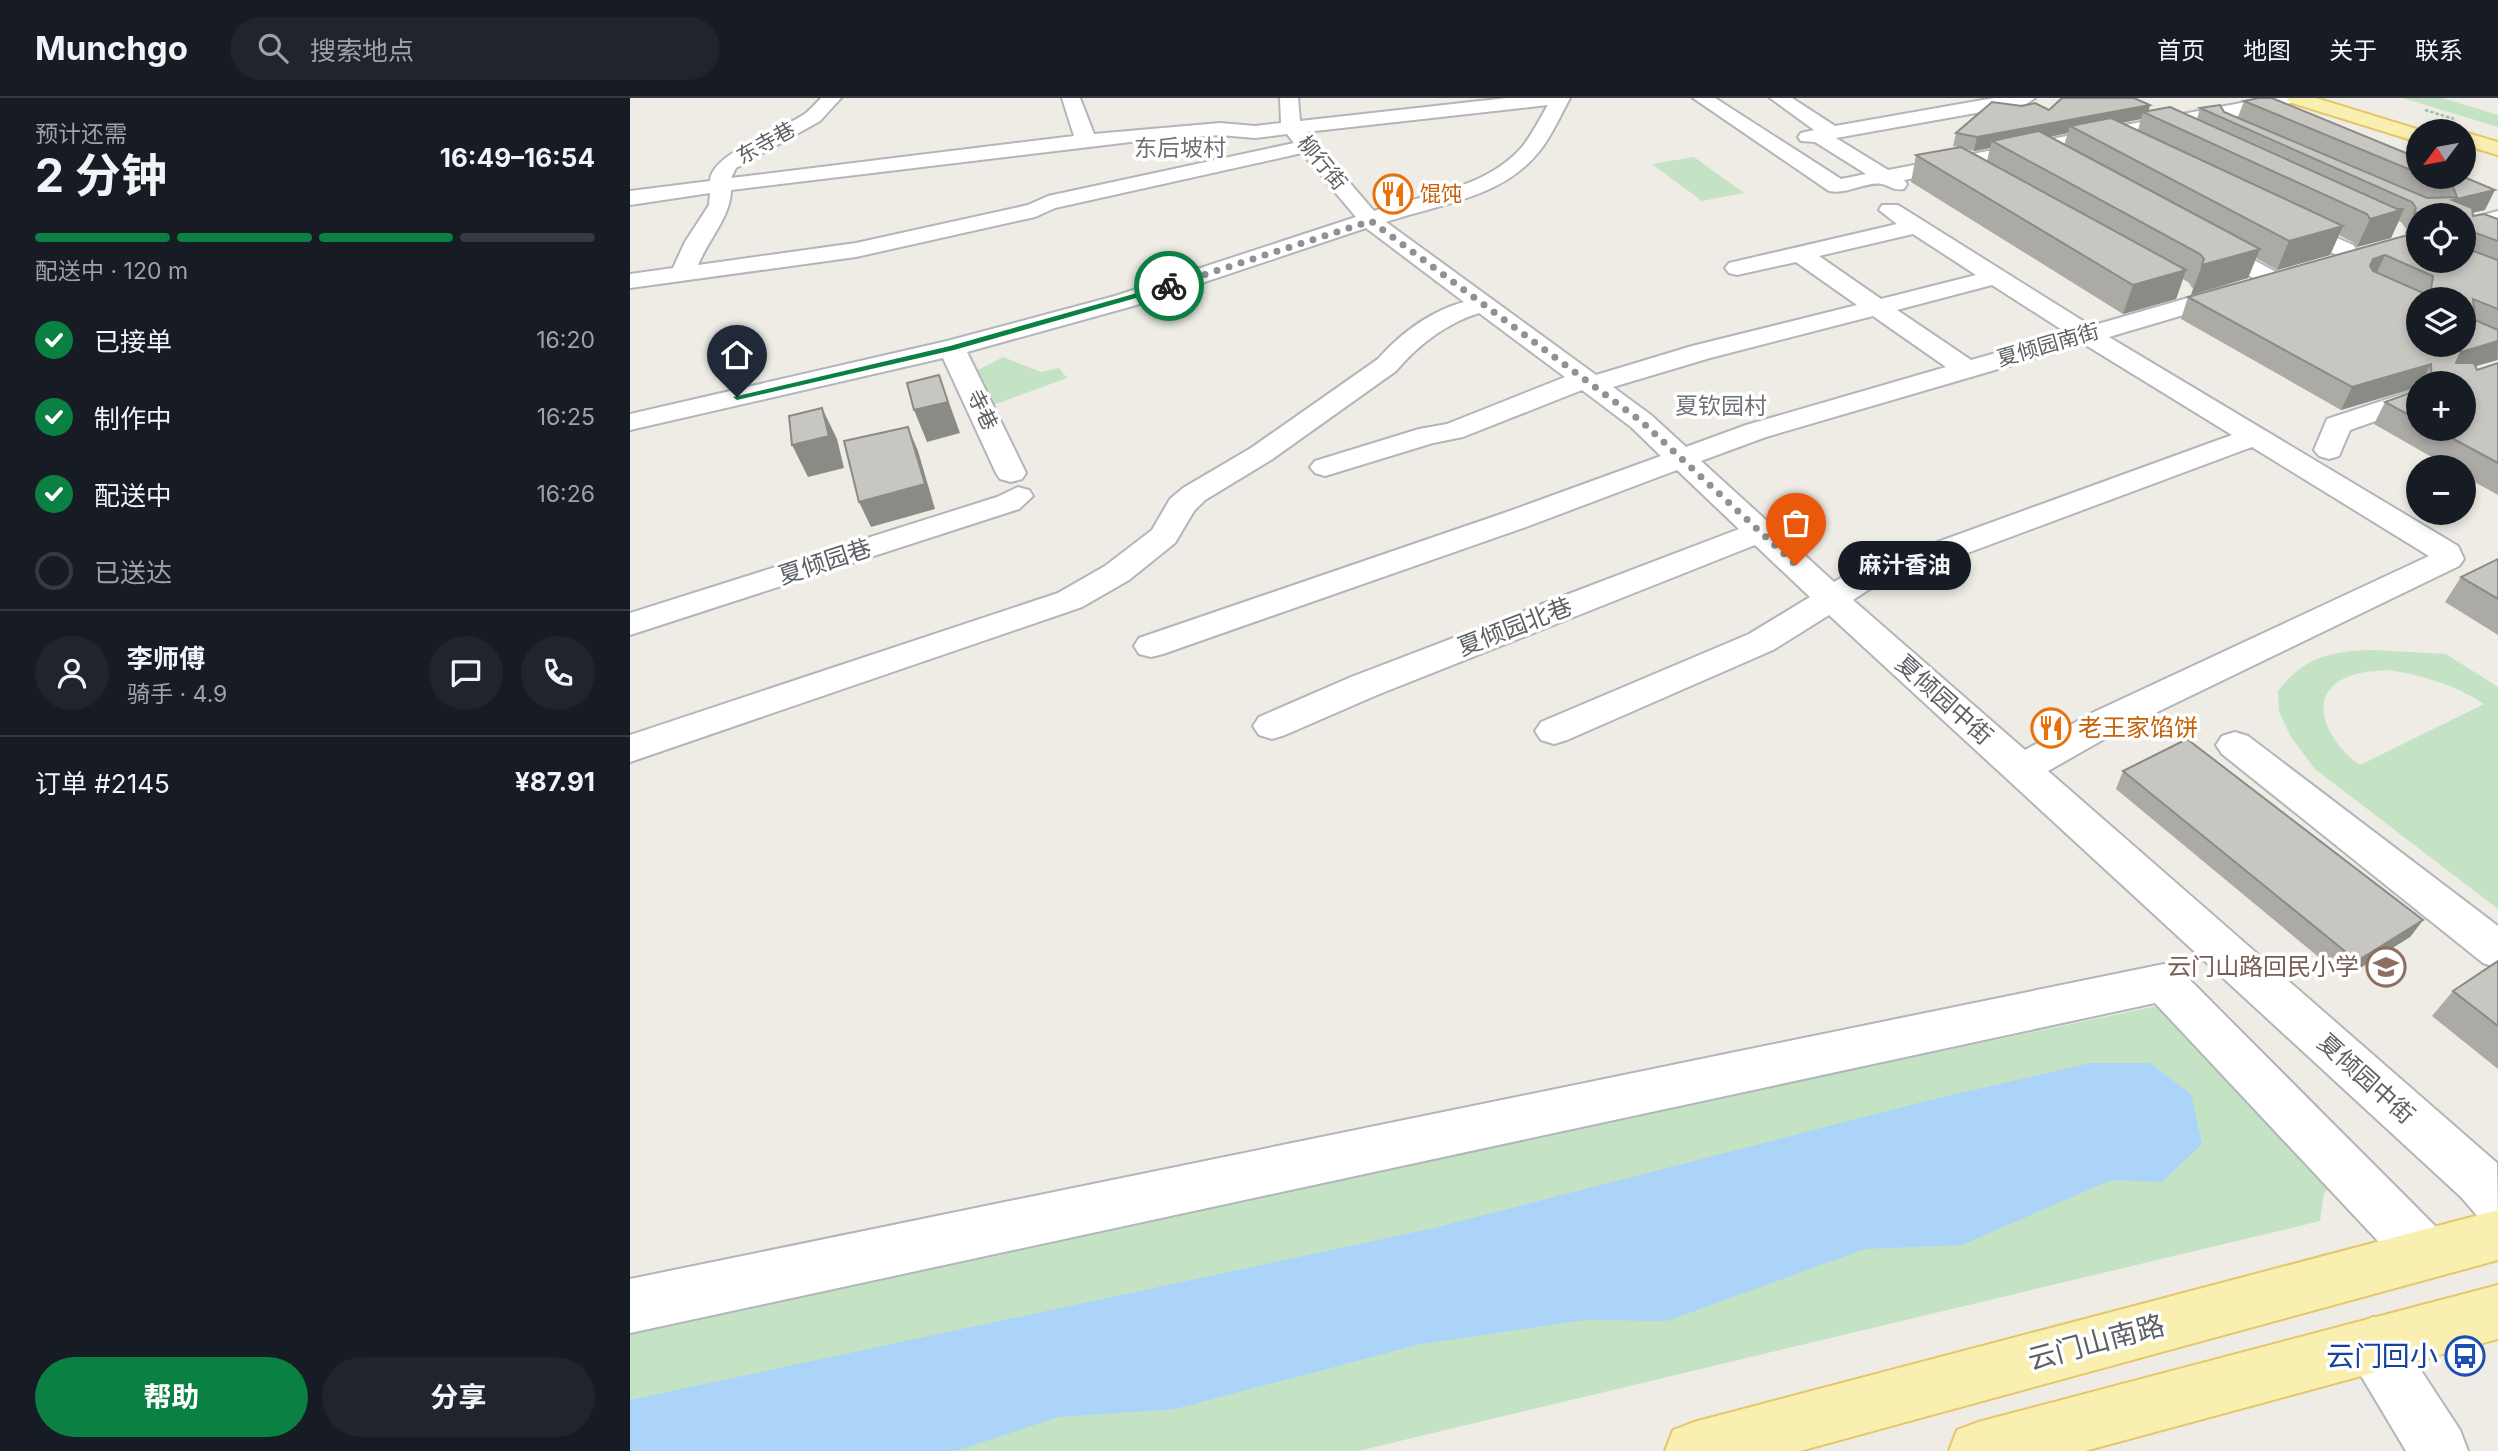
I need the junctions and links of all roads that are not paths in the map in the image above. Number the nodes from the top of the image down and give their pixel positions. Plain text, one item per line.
1 (832, 98) edge
2 (1071, 98) edge
3 (1290, 98) edge
4 (1559, 98) edge
5 (1702, 98) edge
6 (1779, 98) edge
7 (1936, 98) edge
8 (2286, 98) edge
9 (2296, 98) edge
10 (2339, 98) edge
11 (2016, 99) edge
12 (1869, 104) dead end
13 (1958, 110) junction
14 (2205, 115) junction
15 (2406, 119) edge
16 (1897, 121) junction
17 (2163, 123) junction
18 (1291, 127) junction
19 (2244, 132) edge
20 (2406, 132) edge
21 (1825, 134) junction
22 (2105, 134) junction
23 (2476, 137) edge
24 (2199, 140) edge
25 (1084, 142) junction
26 (1773, 143) junction
27 (1307, 146) junction
28 (2035, 148) junction
29 (2498, 149) edge
30 (2141, 152) edge
31 (2476, 154) edge
32 (2498, 161) edge
33 (1958, 163) junction
34 (2071, 167) edge
35 (1885, 177) junction
36 (1993, 183) edge
37 (721, 186) junction
38 (630, 198) edge
39 (1919, 198) dead end
40 (1890, 210) dead end
41 (2273, 215) edge
42 (2498, 218) edge
43 (1371, 221) junction
44 (2476, 224) edge
45 (1916, 227) junction
46 (2189, 232) edge
47 (1800, 254) junction
48 (2345, 257) edge
49 (1737, 268) dead end
50 (682, 274) junction
51 (2299, 274) edge
52 (1995, 277) junction
53 (2268, 277) edge
54 (630, 281) edge
55 (1483, 304) junction
56 (1876, 307) junction
57 (2086, 334) junction
58 (953, 352) junction
59 (1965, 369) junction
60 (996, 376) dead end
61 (1590, 382) junction
62 (2406, 401) edge
63 (630, 422) edge
64 (2253, 437) junction
65 (2329, 450) dead end
66 (1681, 459) junction
67 (1325, 467) dead end
68 (1014, 485) joint
69 (1760, 532) junction
70 (1832, 599) junction
71 (630, 624) edge
72 (1151, 646) dead end
73 (1272, 726) dead end
74 (1554, 731) dead end
75 (2235, 745) dead end
76 (630, 749) edge
77 (2021, 769) junction
78 (2498, 950) edge
79 (2498, 1202) edge
80 (2498, 1236) edge
81 (2425, 1253) junction
82 (630, 1306) edge
83 (2498, 1312) edge
84 (2374, 1345) junction
85 (1694, 1451) edge
86 (1978, 1451) edge
87 (2440, 1451) edge

1 - 37 street, 东寺巷
2 - 25 street
3 - 18 street, 柳行街
4 - 18 street
4 - 43 street
5 - 26 street
6 - 21 street
7 - 13 street
8 - 14 street
9 - 20 main road
10 - 15 main road
11 - 13 street
12 - 16 street
13 - 16 street
14 - 17 street
14 - 19 street
16 - 21 street
17 - 22 street
17 - 24 street
18 - 25 street
18 - 27 street, 柳行街
21 - 26 street
21 - 35 street
22 - 28 street
22 - 30 street
23 - 29 main road
25 - 37 street
26 - 35 street
27 - 43 street, 柳行街
27 - 50 street
28 - 33 street
28 - 34 street
31 - 32 main road
33 - 35 street
33 - 36 street
35 - 39 street
37 - 38 street
37 - 50 street, 东寺巷
40 - 45 street
41 - 48 street
42 - 44 street
43 - 55 street, 夏倾园中街
43 - 58 street
45 - 47 street
45 - 52 street
46 - 53 street
47 - 49 street
47 - 56 street
50 - 54 street
51 - 57 street, 夏倾园南街
52 - 56 street
52 - 57 street
55 - 61 street, 夏倾园中街
55 - 76 street
56 - 59 street
56 - 61 street
57 - 59 street, 夏倾园南街
57 - 64 street
58 - 60 street
58 - 63 street
58 - 68 street, 寺巷
59 - 66 street, 夏倾园南街
61 - 66 street, 夏倾园中街
61 - 67 street
62 - 65 street
64 - 70 street
64 - 77 street
66 - 69 street, 夏倾园中街
66 - 72 street, 夏倾园南街
68 - 71 street, 夏倾园巷
69 - 70 street, 夏倾园中街
69 - 73 street, 夏倾园北巷
70 - 74 street
70 - 77 street, 夏倾园中街
75 - 78 street
77 - 79 street, 夏倾园中街
80 - 81 main road, 云门山南路
81 - 82 street
81 - 85 main road, 云门山南路
83 - 84 main road
84 - 86 main road
84 - 87 street

